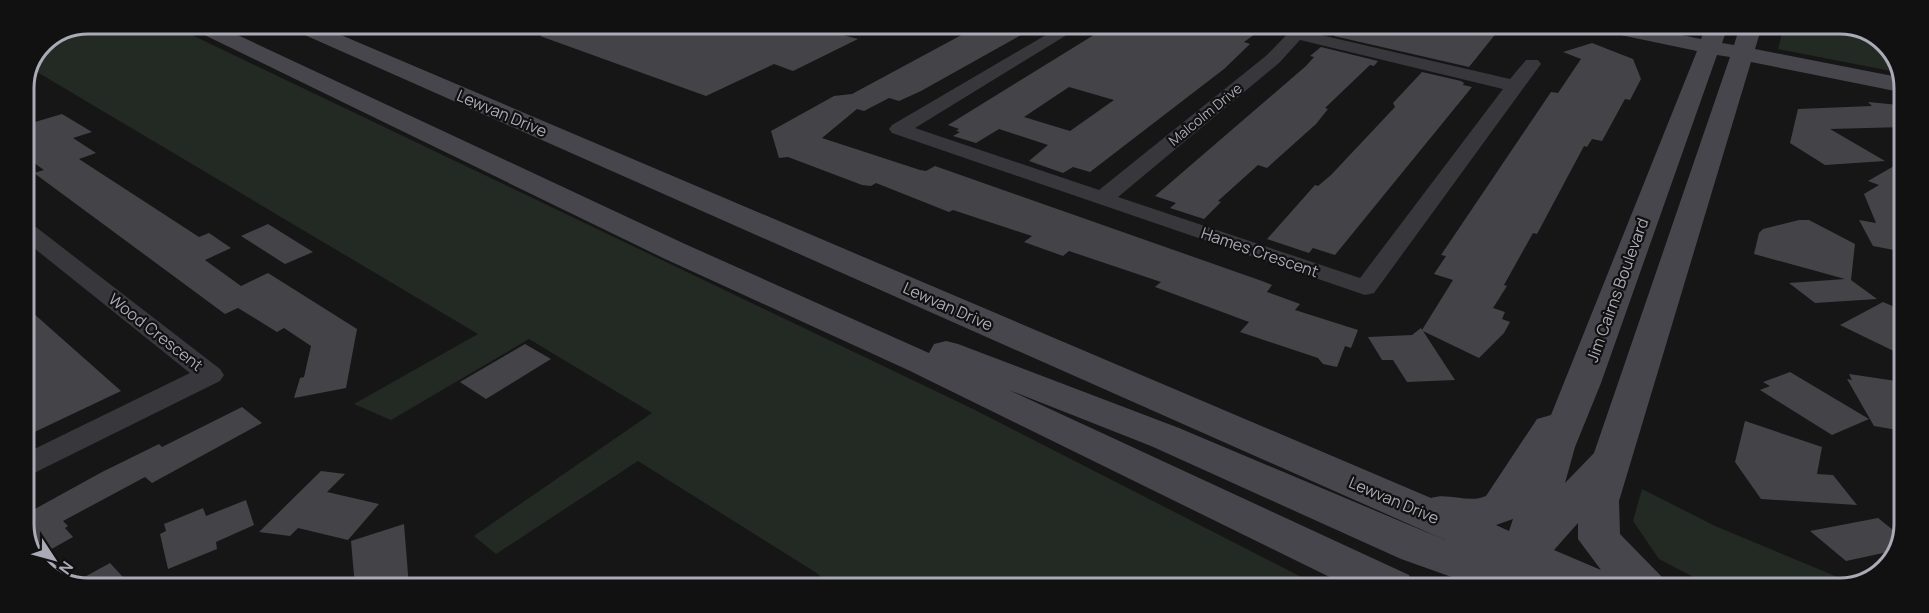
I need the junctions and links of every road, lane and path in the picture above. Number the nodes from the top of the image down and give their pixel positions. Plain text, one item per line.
1 (218, 34) edge
2 (304, 34) edge
3 (320, 34) edge
4 (1060, 34) edge
5 (1295, 34) edge
6 (1314, 34) edge
7 (1692, 34) edge
8 (1749, 34) edge
9 (1713, 36) edge
10 (1744, 53) junction
11 (390, 64) junction
12 (1532, 64) dead end
13 (1894, 84) edge
14 (1514, 86) junction
15 (1102, 199) junction
16 (34, 237) edge
17 (674, 251) junction
18 (1583, 382) junction
19 (35, 461) edge
20 (1608, 464) junction
21 (1392, 500) junction
22 (1526, 572) edge
23 (1372, 578) edge
24 (1552, 578) edge
25 (1635, 578) edge

1 - 17 main road
2 - 11 main road
3 - 11 main road, Lewvan Drive
4 - 15 street, Hames Crescent
5 - 15 street, Malcolm Drive
6 - 14 street
7 - 9 main road
8 - 10 main road
9 - 10 main road
9 - 18 main road, Jim Cairns Boulevard
10 - 13 main road
10 - 20 main road
11 - 21 main road, Lewvan Drive
12 - 14 street
14 - 15 street, Hames Crescent
16 - 19 street, Wood Crescent
17 - 22 main road
17 - 23 main road
18 - 21 main road
18 - 22 main road, Jim Cairns Boulevard
20 - 22 main road
20 - 25 main road
21 - 22 main road, Lewvan Drive
22 - 24 main road, Lewvan Drive

